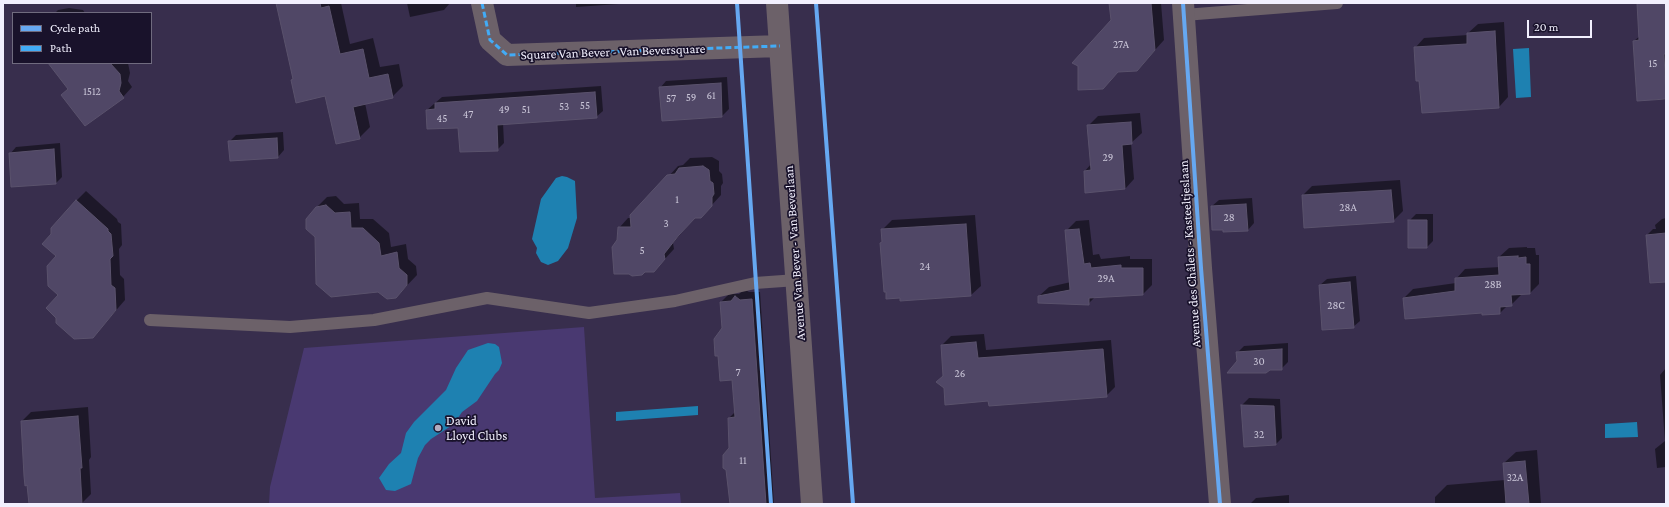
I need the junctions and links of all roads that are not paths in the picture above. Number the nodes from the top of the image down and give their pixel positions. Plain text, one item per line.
1 (482, 3) edge
2 (777, 3) edge
3 (1337, 3) edge
4 (1183, 9) edge
5 (780, 46) junction
6 (797, 280) junction
7 (150, 320) dead end
8 (812, 504) edge
9 (1220, 504) edge

1 - 5 street, Square Van Bever - Van Beversquare
2 - 5 street, Avenue Van Bever - Van Beverlaan
3 - 4 lane
4 - 9 street, Avenue des Châlets - Kasteeltjeslaan
5 - 6 street, Avenue Van Bever - Van Beverlaan
6 - 7 lane
6 - 8 street, Avenue Van Bever - Van Beverlaan

